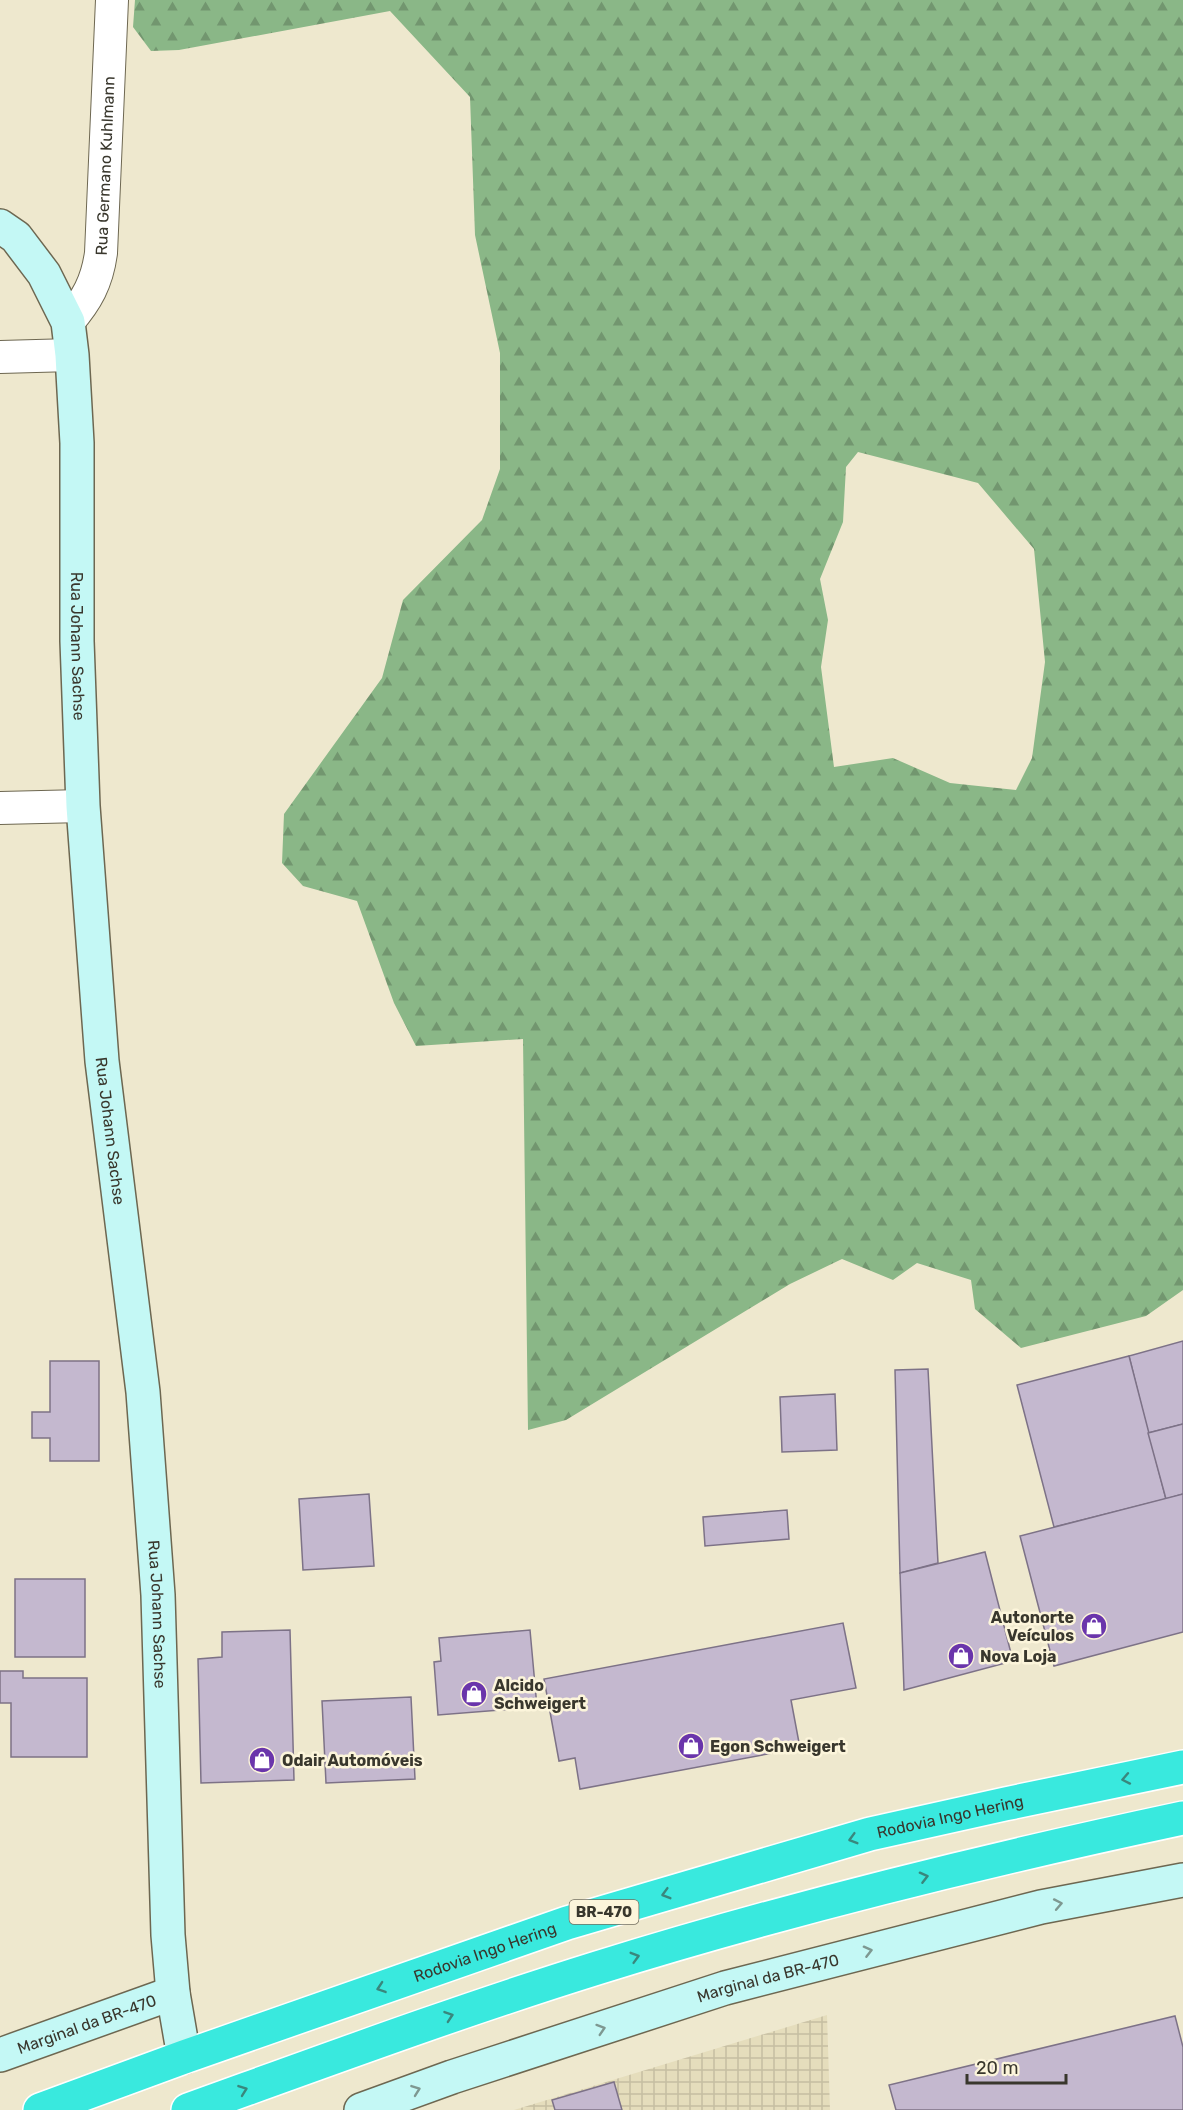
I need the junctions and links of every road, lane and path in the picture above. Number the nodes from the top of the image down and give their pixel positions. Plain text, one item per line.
1 (112, 0) edge
2 (0, 226) edge
3 (68, 322) junction
4 (72, 355) junction
5 (0, 357) edge
6 (83, 806) junction
7 (0, 808) edge
8 (1183, 1767) edge
9 (1183, 1818) edge
10 (1183, 1880) edge
11 (173, 1993) junction
12 (0, 2055) edge
13 (184, 2057) junction
14 (40, 2110) edge
15 (188, 2110) edge
16 (360, 2110) edge

1 - 3 street, Rua Germano Kuhlmann
2 - 3 street, Rua Johann Sachse
3 - 4 street, Rua Johann Sachse
4 - 5 street
4 - 6 street, Rua Johann Sachse
6 - 7 street
6 - 11 street, Rua Johann Sachse
8 -> 13 highway, Rodovia Ingo Hering / BR-470
15 -> 9 highway
16 -> 10 street, Marginal da BR-470
11 - 12 street, Marginal da BR-470
11 - 13 street, Rua Johann Sachse
13 - 14 highway, Rodovia Ingo Hering / BR-470

